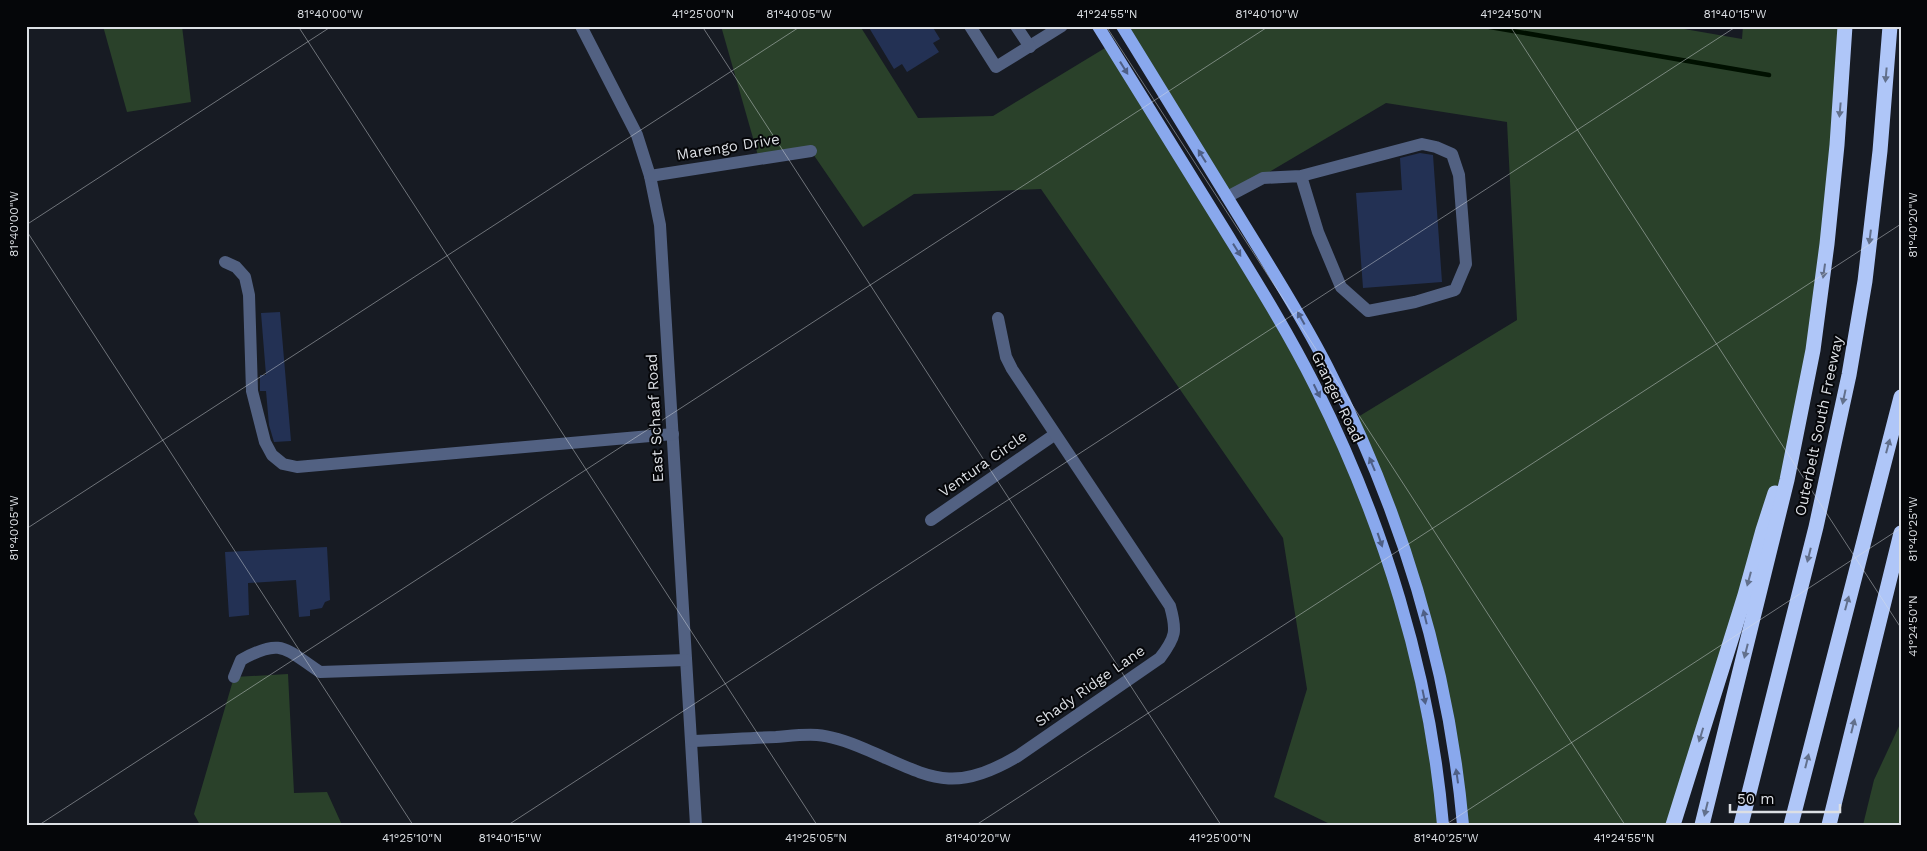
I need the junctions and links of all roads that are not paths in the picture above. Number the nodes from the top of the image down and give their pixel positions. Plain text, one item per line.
1 (581, 26) edge
2 (970, 26) edge
3 (1016, 26) edge
4 (1062, 26) edge
5 (1098, 26) edge
6 (1122, 26) edge
7 (1845, 26) edge
8 (1890, 26) edge
9 (1030, 47) junction
10 (811, 151) dead end
11 (650, 176) junction
12 (1300, 176) junction
13 (1227, 197) junction
14 (1211, 208) junction
15 (225, 262) dead end
16 (998, 318) dead end
17 (1901, 396) edge
18 (1801, 416) junction
19 (673, 434) junction
20 (1054, 435) junction
21 (931, 520) dead end
22 (1901, 533) edge
23 (686, 660) junction
24 (234, 677) dead end
25 (692, 741) junction
26 (696, 825) edge
27 (1443, 825) edge
28 (1463, 825) edge
29 (1673, 825) edge
30 (1702, 825) edge
31 (1741, 825) edge
32 (1791, 825) edge
33 (1829, 825) edge

1 - 11 street, East Schaaf Road
2 - 9 street
3 - 9 street
4 - 9 street
5 -> 14 main road, Granger Road
13 -> 6 main road, Granger Road
7 -> 18 highway
8 -> 31 highway, Outerbelt South Freeway
10 - 11 street, Marengo Drive
11 - 19 street, East Schaaf Road
12 - 12 street
12 - 13 street
13 - 14 main road
28 -> 13 main road, Granger Road
14 -> 27 main road, Granger Road
15 - 19 street
16 - 20 street, Shady Ridge Lane
32 -> 17 highway
18 -> 29 highway
18 -> 30 highway
19 - 23 street, East Schaaf Road
20 - 21 street, Ventura Circle
20 - 25 street, Shady Ridge Lane
33 -> 22 highway
23 - 24 street
23 - 25 street, East Schaaf Road
25 - 26 street, East Schaaf Road

